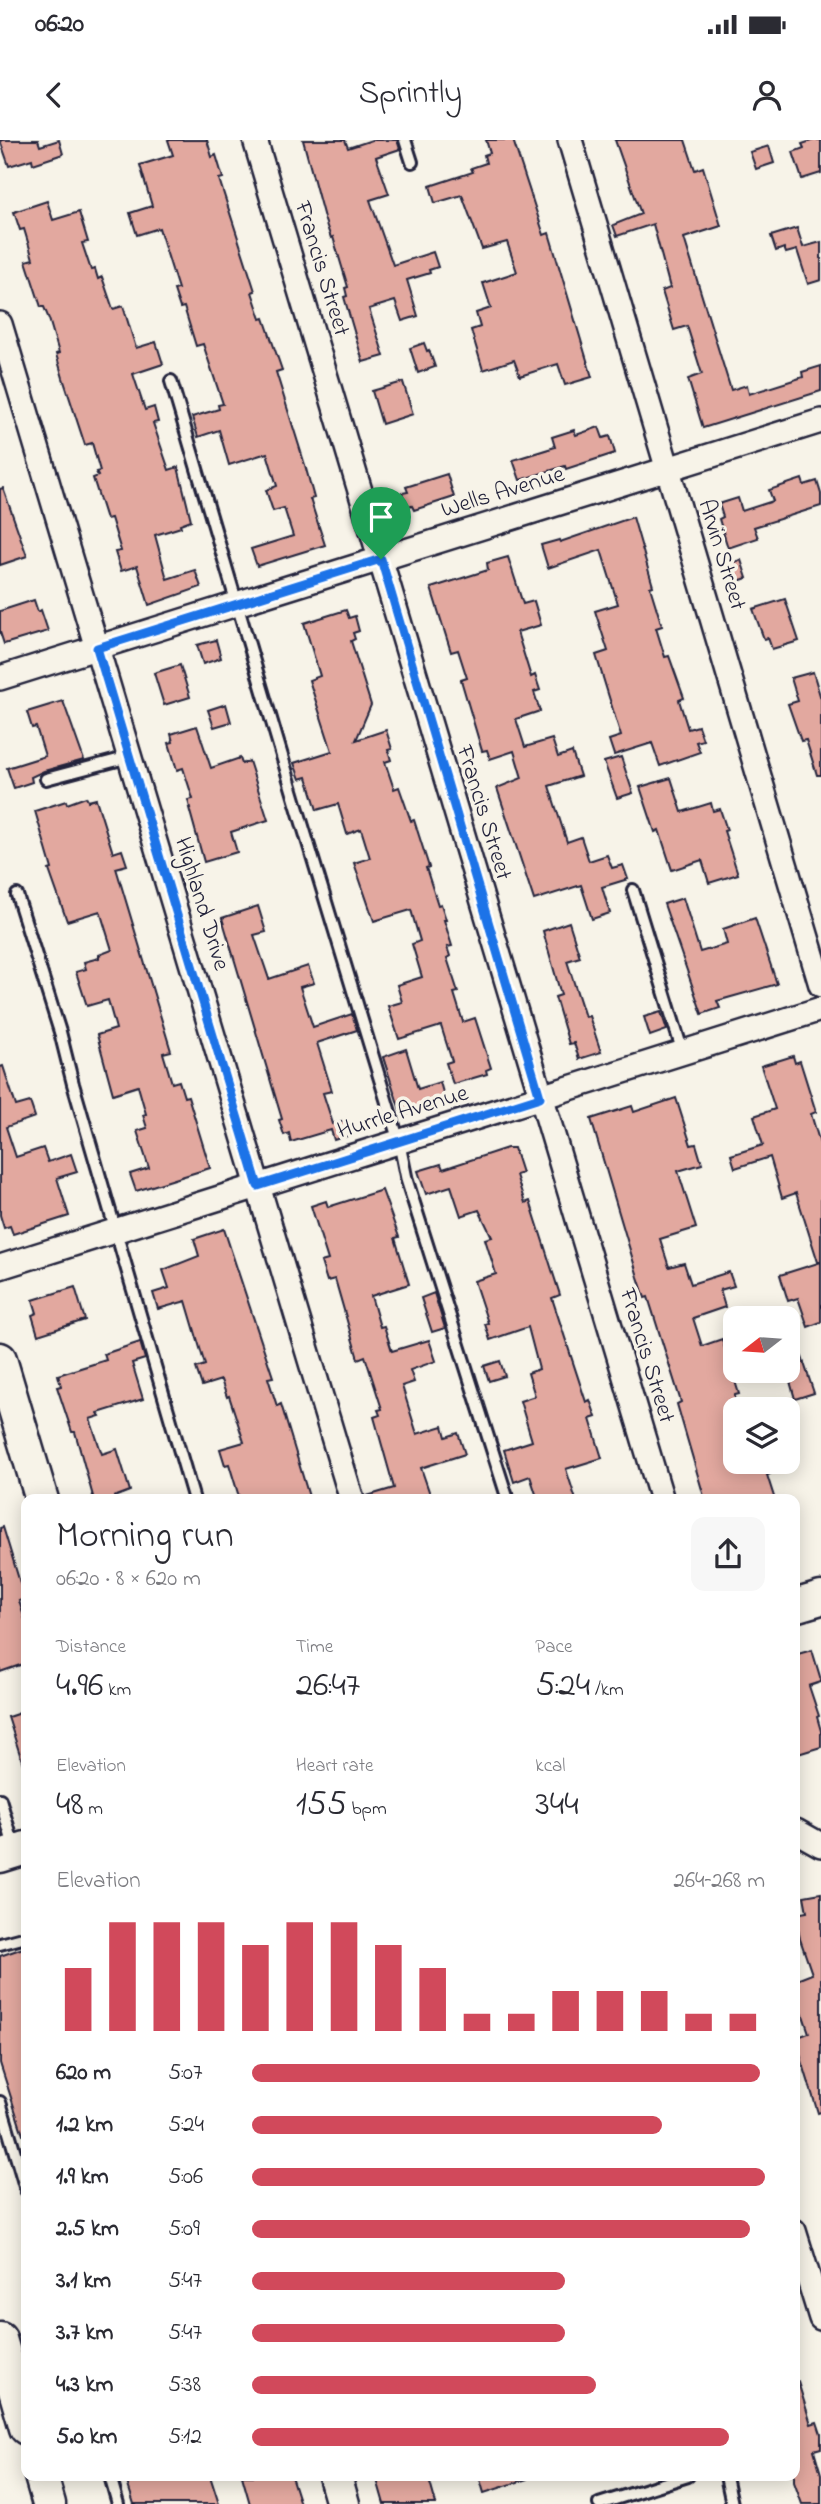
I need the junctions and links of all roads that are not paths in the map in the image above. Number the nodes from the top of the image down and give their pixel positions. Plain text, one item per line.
1 (255, 140) edge
2 (405, 140) edge
3 (570, 140) edge
4 (412, 162) dead end
5 (0, 324) edge
6 (172, 381) dead end
7 (821, 421) edge
8 (668, 469) junction
9 (381, 559) junction
10 (238, 604) junction
11 (97, 648) junction
12 (0, 678) edge
13 (130, 757) junction
14 (46, 779) dead end
15 (633, 890) dead end
16 (17, 895) dead end
17 (821, 985) edge
18 (821, 1009) edge
19 (683, 1053) junction
20 (540, 1097) junction
21 (399, 1142) junction
22 (258, 1186) junction
23 (115, 1231) junction
24 (0, 1267) edge
25 (0, 1359) edge
26 (40, 1494) edge
27 (192, 1494) edge
28 (350, 1494) edge
29 (506, 1494) edge
30 (660, 1494) edge
31 (821, 1598) edge
32 (800, 1604) edge
33 (0, 1799) edge
34 (800, 1834) edge
35 (821, 1845) edge
36 (14, 1852) edge
37 (21, 1938) edge
38 (0, 1944) edge
39 (0, 2102) edge
40 (21, 2173) edge
41 (800, 2250) edge
42 (821, 2318) edge
43 (0, 2339) edge
44 (21, 2411) edge
45 (42, 2481) edge
46 (111, 2481) edge
47 (336, 2481) edge
48 (675, 2481) edge
49 (727, 2481) edge
50 (627, 2500) edge
51 (49, 2504) edge
52 (118, 2504) edge
53 (343, 2504) edge
54 (599, 2504) edge
55 (732, 2504) edge

1 - 9 street, Francis Street
2 - 4 lane
3 - 8 street, Arvin Street
5 - 11 street, Highland Drive
6 - 10 lane
7 - 8 street, Wells Avenue
8 - 9 street, Wells Avenue
8 - 17 street, Arvin Street
9 - 10 street, Wells Avenue
9 - 20 street, Francis Street
10 - 11 street, Wells Avenue
10 - 21 lane
11 - 12 street, Wells Avenue
11 - 13 street, Highland Drive
13 - 14 lane
13 - 22 street, Highland Drive
15 - 19 lane
16 - 23 lane
18 - 19 street, Hurrle Avenue
19 - 20 street, Hurrle Avenue
20 - 21 street, Hurrle Avenue
20 - 30 street, Francis Street
21 - 22 street, Hurrle Avenue
21 - 29 lane
22 - 23 street, Hurrle Avenue
22 - 28 street, Highland Drive
23 - 24 street, Hurrle Avenue
23 - 27 lane
25 - 26 street
31 - 32 street
33 - 36 lane
34 - 35 street
37 - 38 lane
39 - 40 lane
41 - 42 street
43 - 44 street
45 - 51 street
46 - 52 lane
47 - 53 street
48 - 50 lane
49 - 55 lane
50 - 54 lane

